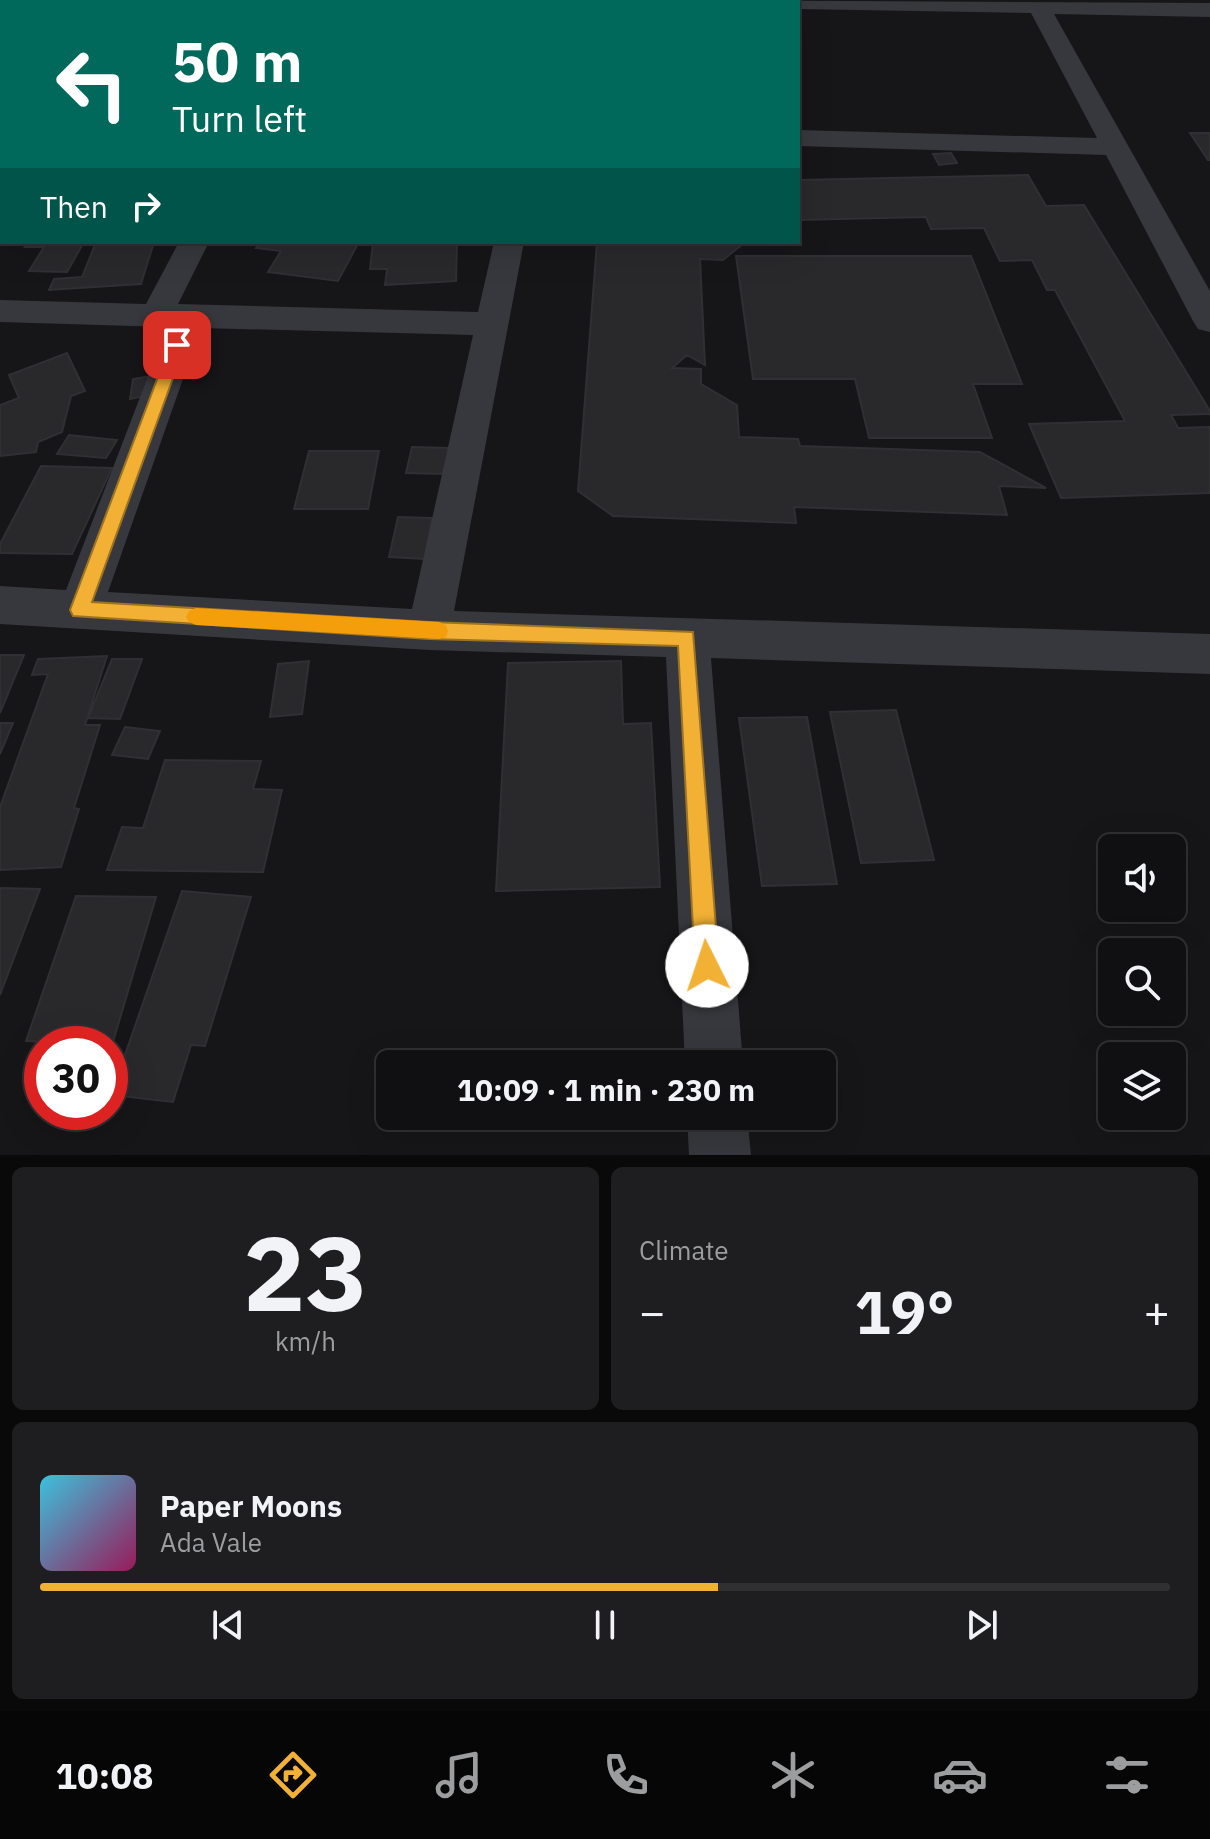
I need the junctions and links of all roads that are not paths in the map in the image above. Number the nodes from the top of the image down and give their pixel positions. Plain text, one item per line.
1 (800, 2) edge
2 (1039, 7) junction
3 (1210, 10) edge
4 (800, 138) edge
5 (1117, 147) junction
6 (193, 244) edge
7 (509, 244) edge
8 (0, 311) edge
9 (172, 315) junction
10 (1210, 321) edge
11 (492, 324) junction
12 (0, 605) edge
13 (80, 610) junction
14 (429, 630) junction
15 (687, 638) junction
16 (1210, 654) edge
17 (713, 1050) edge
18 (718, 1130) edge
19 (720, 1155) edge

1 - 2 street
2 - 3 street
2 - 5 street
4 - 5 street
5 - 10 street
6 - 9 street
7 - 11 street
8 - 9 street
9 - 11 street
9 - 13 street
11 - 14 street
12 - 13 street
13 - 14 street
14 - 15 street
15 - 16 street
15 - 17 street
18 - 19 street

